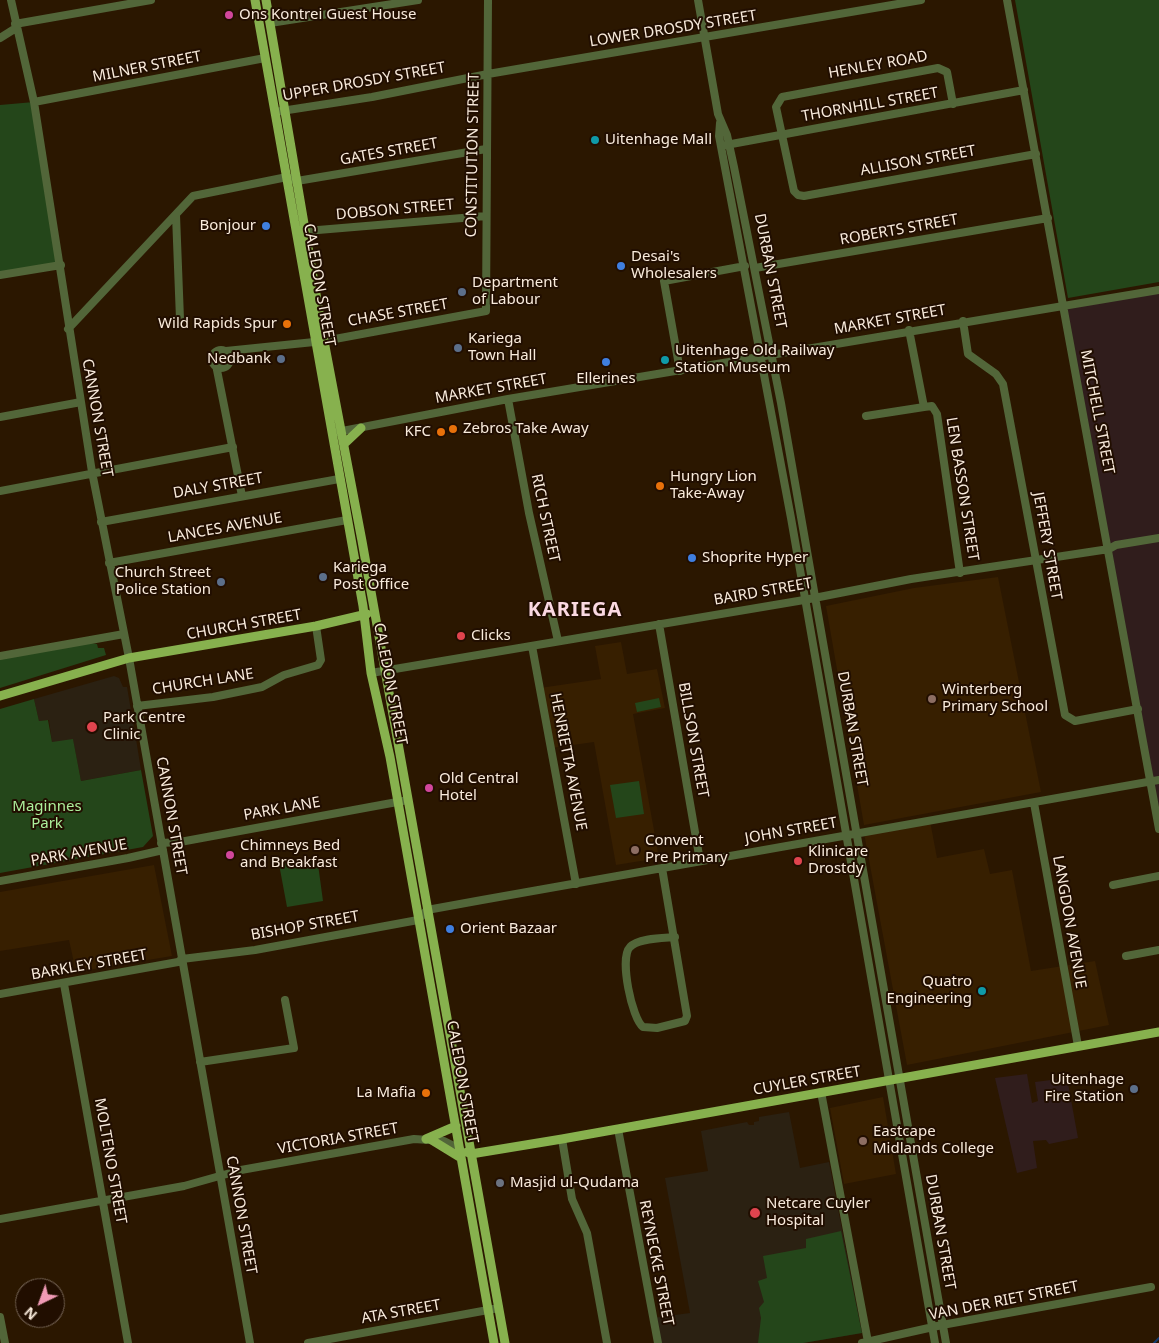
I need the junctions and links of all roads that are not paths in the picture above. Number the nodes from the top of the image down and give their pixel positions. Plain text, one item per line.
1 (11, 0) edge
2 (151, 0) edge
3 (255, 0) edge
4 (266, 0) edge
5 (418, 0) edge
6 (488, 0) edge
7 (698, 0) edge
8 (921, 0) edge
9 (1008, 0) edge
10 (270, 23) junction
11 (15, 26) junction
12 (705, 37) junction
13 (0, 38) edge
14 (265, 58) junction
15 (488, 74) junction
16 (1024, 90) junction
17 (34, 102) junction
18 (953, 104) junction
19 (286, 110) junction
20 (275, 112) junction
21 (783, 134) junction
22 (725, 145) junction
23 (486, 150) junction
24 (1036, 154) junction
25 (287, 177) junction
26 (297, 181) junction
27 (176, 214) junction
28 (486, 216) junction
29 (1048, 218) junction
30 (306, 231) junction
31 (61, 265) junction
32 (745, 266) junction
33 (754, 268) junction
34 (0, 275) edge
35 (1159, 290) edge
36 (1063, 306) junction
37 (486, 311) joint
38 (180, 318) dead end
39 (963, 322) junction
40 (68, 329) junction
41 (909, 330) junction
42 (320, 341) junction
43 (244, 349) junction
44 (226, 351) junction
45 (772, 356) junction
46 (762, 358) junction
47 (227, 363) junction
48 (216, 366) junction
49 (680, 371) junction
50 (221, 381) junction
51 (508, 399) junction
52 (81, 402) junction
53 (924, 407) junction
54 (866, 416) dead end
55 (0, 417) edge
56 (361, 428) junction
57 (342, 432) junction
58 (332, 433) junction
59 (344, 444) junction
60 (232, 446) junction
61 (92, 472) junction
62 (339, 479) junction
63 (0, 491) edge
64 (242, 496) junction
65 (347, 520) junction
66 (102, 522) junction
67 (1159, 538) edge
68 (1109, 549) junction
69 (1035, 560) junction
70 (109, 563) junction
71 (960, 572) junction
72 (815, 597) junction
73 (804, 600) junction
74 (373, 603) junction
75 (363, 617) junction
76 (659, 624) junction
77 (316, 626) junction
78 (377, 626) junction
79 (124, 634) junction
80 (558, 641) junction
81 (532, 646) junction
82 (0, 656) edge
83 (129, 658) junction
84 (385, 670) junction
85 (371, 673) junction
86 (0, 696) edge
87 (137, 706) junction
88 (1138, 709) junction
89 (1155, 780) edge
90 (408, 800) junction
91 (398, 802) junction
92 (1034, 803) junction
93 (1159, 829) edge
94 (857, 834) junction
95 (846, 835) junction
96 (162, 846) junction
97 (700, 861) junction
98 (662, 868) junction
99 (1159, 876) edge
100 (0, 881) edge
101 (576, 884) junction
102 (1113, 885) dead end
103 (428, 910) junction
104 (418, 920) junction
105 (675, 937) junction
106 (1159, 950) edge
107 (1126, 956) dead end
108 (182, 959) junction
109 (64, 984) junction
110 (0, 994) edge
111 (285, 1000) dead end
112 (1159, 1032) edge
113 (1078, 1046) junction
114 (200, 1062) junction
115 (899, 1078) junction
116 (890, 1081) junction
117 (821, 1092) junction
118 (456, 1126) junction
119 (618, 1129) junction
120 (428, 1139) junction
121 (562, 1139) junction
122 (461, 1153) junction
123 (471, 1154) junction
124 (220, 1176) junction
125 (103, 1201) junction
126 (0, 1219) edge
127 (1151, 1288) dead end
128 (498, 1308) junction
129 (487, 1310) junction
130 (0, 1317) edge
131 (942, 1325) junction
132 (932, 1328) junction
133 (865, 1342) edge
134 (5, 1343) edge
135 (128, 1343) edge
136 (250, 1343) edge
137 (308, 1343) edge
138 (494, 1343) edge
139 (505, 1343) edge
140 (606, 1343) edge
141 (658, 1343) edge
142 (935, 1343) edge
143 (946, 1343) edge

1 - 11 street, CANNON STREET
2 - 11 street
3 - 14 main road, CALEDON STREET
4 - 10 main road, CALEDON STREET
5 - 10 street
6 - 15 street, CONSTITUTION STREET
7 - 12 street, DURBAN STREET
8 - 12 street, LOWER DROSDY STREET
9 - 16 street, MITCHELL STREET
10 - 19 main road, CALEDON STREET
11 - 13 street
11 - 17 street, CANNON STREET
12 - 15 street, LOWER DROSDY STREET
12 - 22 street, DURBAN STREET
14 - 17 street, MILNER STREET
14 - 20 main road, CALEDON STREET
15 - 19 street, UPPER DROSDY STREET
15 - 23 street, CONSTITUTION STREET
16 - 18 street, THORNHILL STREET
16 - 24 street, MITCHELL STREET
17 - 31 street, CANNON STREET
18 - 21 street, THORNHILL STREET
18 - 21 street, HENLEY ROAD
19 - 20 street, UPPER DROSDY STREET
19 - 26 main road, CALEDON STREET
20 - 25 main road, CALEDON STREET
21 - 22 street, THORNHILL STREET
21 - 24 street, ALLISON STREET
22 - 32 street, DURBAN STREET
22 - 33 street, DURBAN STREET
23 - 26 street, GATES STREET
23 - 28 street, CONSTITUTION STREET
24 - 29 street, MITCHELL STREET
25 - 26 street
25 - 27 street
25 - 42 main road, CALEDON STREET
26 - 30 main road, CALEDON STREET
27 - 38 street
27 - 40 street
28 - 30 street, DOBSON STREET
28 - 37 street, CONSTITUTION STREET
29 - 33 street, ROBERTS STREET
29 - 36 street, MITCHELL STREET
30 - 42 main road, CALEDON STREET
31 - 34 street
31 - 40 street, CANNON STREET
32 - 46 street, DURBAN STREET
32 - 49 street
33 - 45 street, DURBAN STREET
35 - 36 street, MARKET STREET
36 - 39 street, MARKET STREET
36 - 68 street, MITCHELL STREET
37 - 42 street, CHASE STREET
39 - 41 street, MARKET STREET
39 - 69 street, JEFFERY STREET
40 - 52 street, CANNON STREET
41 - 45 street, MARKET STREET
41 - 53 street, LEN BASSON STREET
42 - 43 street, CHASE STREET
42 - 57 main road, CALEDON STREET
42 - 58 main road, CALEDON STREET
43 - 44 street, CHASE STREET
43 - 47 street
44 - 47 street
44 - 48 street
45 - 46 street, MARKET STREET
45 - 72 street, DURBAN STREET
46 - 49 street, MARKET STREET
46 - 73 street, DURBAN STREET
47 - 48 street
47 - 50 street
48 - 50 street
49 - 51 street, MARKET STREET
50 - 60 street
51 - 56 street, MARKET STREET
51 - 80 street, RICH STREET
52 - 55 street
52 - 61 street, CANNON STREET
53 - 54 street
53 - 71 street, LEN BASSON STREET
56 - 57 street, MARKET STREET
56 - 59 main road
57 - 58 street, MARKET STREET
57 - 59 main road, CALEDON STREET
58 - 62 main road, CALEDON STREET
59 - 74 main road, CALEDON STREET
60 - 61 street
60 - 64 street
61 - 63 street
61 - 66 street, CANNON STREET
62 - 64 street, DALY STREET
62 - 65 main road, CALEDON STREET
64 - 66 street, DALY STREET
65 - 70 street, LANCES AVENUE
65 - 75 main road, CALEDON STREET
66 - 70 street, CANNON STREET
67 - 68 street, BAIRD STREET
68 - 69 street, BAIRD STREET
68 - 88 street, MITCHELL STREET
69 - 71 street, BAIRD STREET
69 - 88 street, JEFFERY STREET
70 - 79 street, CANNON STREET
71 - 72 street, BAIRD STREET
72 - 73 street, BAIRD STREET
72 - 94 street, DURBAN STREET
73 - 76 street, BAIRD STREET
73 - 95 street, DURBAN STREET
74 - 75 main road
74 - 78 main road, CALEDON STREET
75 - 77 main road, CHURCH STREET
75 - 78 main road
75 - 85 main road, CALEDON STREET
76 - 80 street, BAIRD STREET
76 - 97 street, BILLSON STREET
77 - 83 main road, CHURCH STREET
77 - 87 street, CHURCH LANE
78 - 84 main road, CALEDON STREET
79 - 82 street
79 - 83 street, CANNON STREET
80 - 81 street, BAIRD STREET
81 - 84 street, BAIRD STREET
81 - 101 street, HENRIETTA AVENUE
83 - 86 main road, CHURCH STREET
83 - 87 street, CANNON STREET
84 - 85 street, BAIRD STREET
84 - 90 main road, CALEDON STREET
85 - 91 main road, CALEDON STREET
87 - 96 street, CANNON STREET
88 - 89 street, MITCHELL STREET
89 - 92 street, JOHN STREET
89 - 93 street, MITCHELL STREET
90 - 91 street, PARK LANE
90 - 103 main road, CALEDON STREET
91 - 96 street, PARK LANE
91 - 104 main road, CALEDON STREET
92 - 94 street, JOHN STREET
92 - 113 street, LANGDON AVENUE
94 - 95 street, JOHN STREET
94 - 115 street, DURBAN STREET
95 - 97 street, JOHN STREET
95 - 116 street, DURBAN STREET
96 - 100 street, PARK AVENUE
96 - 108 street, CANNON STREET
97 - 98 street, JOHN STREET
98 - 101 street, JOHN STREET
98 - 105 street
99 - 102 street
101 - 103 street, JOHN STREET
103 - 104 street
103 - 123 main road, CALEDON STREET
104 - 108 street, BISHOP STREET
104 - 118 main road, CALEDON STREET
105 - 105 street
106 - 107 street
108 - 109 street, BARKLEY STREET
108 - 114 street, CANNON STREET
109 - 110 street, BARKLEY STREET
109 - 125 street, MOLTENO STREET
111 - 114 street
112 - 113 main road, CUYLER STREET
113 - 115 main road, CUYLER STREET
114 - 124 street, CANNON STREET
115 - 116 main road, CUYLER STREET
115 - 131 street, DURBAN STREET
116 - 117 main road, CUYLER STREET
116 - 132 street, DURBAN STREET
117 - 119 main road, CUYLER STREET
117 - 133 street
118 - 120 main road
118 - 122 main road, CALEDON STREET
119 - 121 main road, CUYLER STREET
119 - 141 street, REYNECKE STREET
120 - 122 main road
120 - 124 street, VICTORIA STREET
121 - 123 main road, CUYLER STREET
121 - 140 street
122 - 123 main road
122 - 129 main road, CALEDON STREET
123 - 128 main road, CALEDON STREET
124 - 125 street, VICTORIA STREET
124 - 136 street, CANNON STREET
125 - 126 street, VICTORIA STREET
125 - 135 street, MOLTENO STREET
127 - 131 street, VAN DER RIET STREET
128 - 129 street, ATA STREET
128 - 139 main road, CALEDON STREET
129 - 137 street, ATA STREET
129 - 138 main road, CALEDON STREET
130 - 134 street
131 - 132 street, VAN DER RIET STREET
131 - 143 street, DURBAN STREET
132 - 133 street, VAN DER RIET STREET
132 - 142 street, DURBAN STREET

